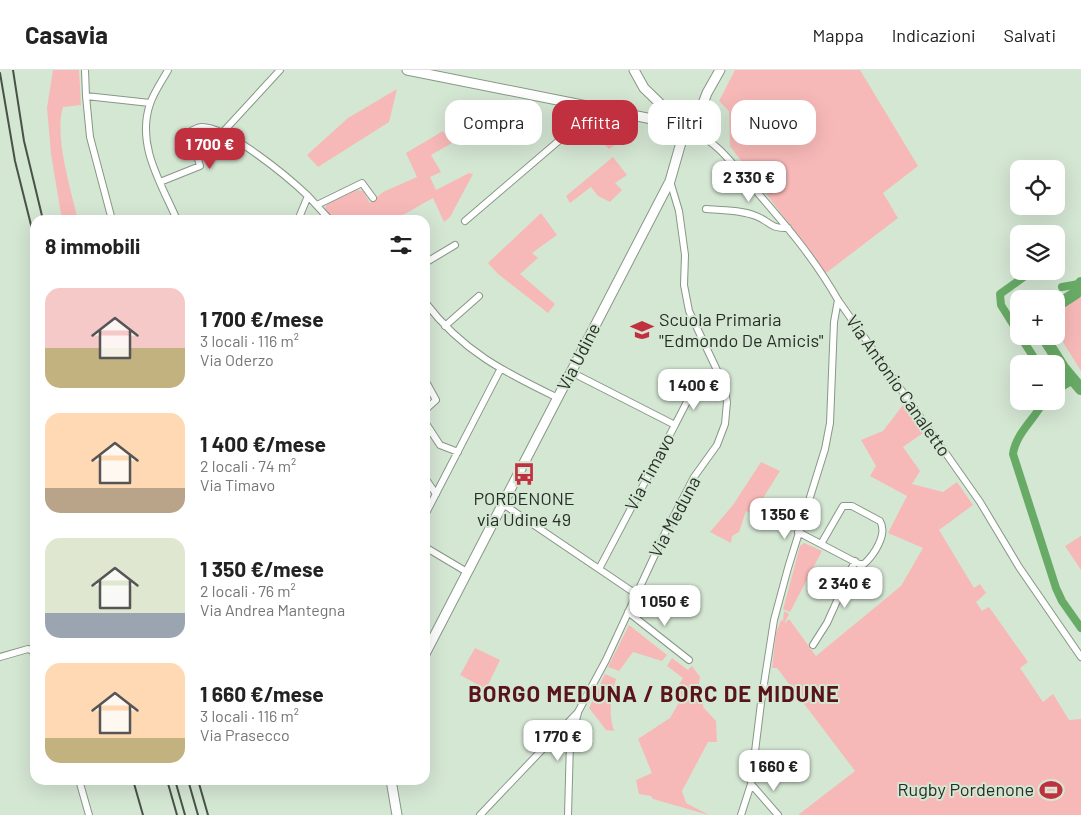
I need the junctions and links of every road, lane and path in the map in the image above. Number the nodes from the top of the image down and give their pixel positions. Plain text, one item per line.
1 (85, 70) edge
2 (168, 70) edge
3 (280, 70) edge
4 (408, 70) edge
5 (634, 70) edge
6 (720, 70) edge
7 (707, 94) junction
8 (86, 96) junction
9 (556, 100) edge
10 (654, 100) edge
11 (702, 100) edge
12 (705, 100) edge
13 (150, 103) junction
14 (223, 132) junction
15 (553, 145) edge
16 (680, 145) edge
17 (714, 145) edge
18 (670, 181) junction
19 (160, 182) junction
20 (308, 196) junction
21 (373, 198) dead end
22 (317, 205) junction
23 (706, 209) dead end
24 (111, 215) edge
25 (175, 215) edge
26 (300, 215) edge
27 (326, 215) edge
28 (465, 221) dead end
29 (788, 228) junction
30 (455, 245) dead end
31 (430, 260) edge
32 (479, 296) dead end
33 (838, 300) junction
34 (430, 308) edge
35 (444, 326) junction
36 (500, 370) junction
37 (571, 372) junction
38 (694, 388) dead end
39 (430, 389) edge
40 (558, 398) junction
41 (430, 405) edge
42 (675, 425) junction
43 (430, 430) edge
44 (458, 452) junction
45 (430, 485) edge
46 (436, 494) junction
47 (503, 504) junction
48 (430, 505) edge
49 (798, 532) junction
50 (821, 544) junction
51 (430, 550) edge
52 (855, 561) junction
53 (599, 569) junction
54 (467, 572) junction
55 (636, 594) junction
56 (628, 612) junction
57 (430, 644) edge
58 (813, 645) dead end
59 (30, 651) edge
60 (0, 657) edge
61 (1081, 657) edge
62 (689, 660) dead end
63 (578, 712) junction
64 (752, 784) junction
65 (80, 785) edge
66 (392, 785) edge
67 (89, 815) edge
68 (397, 815) edge
69 (480, 815) edge
70 (568, 815) edge
71 (741, 815) edge
72 (778, 815) edge

1 - 8 street
2 - 13 street
3 - 14 street
4 - 9 main road
5 - 10 main road
6 - 7 main road
7 - 11 main road
7 - 12 main road
8 - 13 street
8 - 24 street
13 - 19 street
14 - 19 street
14 - 20 street
15 - 28 street
16 - 18 main road, Via Udine
17 - 29 street, Via Antonio Canaletto
18 - 37 main road, Via Udine
18 - 55 street, Via Meduna
19 - 25 street
20 - 22 street
20 - 26 street
21 - 22 street
22 - 27 street
23 - 29 street
29 - 33 street, Via Antonio Canaletto
30 - 31 street
32 - 35 street
33 - 49 street
33 - 61 street, Via Antonio Canaletto
34 - 35 street
35 - 36 street
36 - 40 street
36 - 44 street
37 - 40 main road, Via Udine
37 - 42 street, Via Timavo
38 - 42 street
39 - 41 street
40 - 47 main road, Via Udine
42 - 53 street, Via Timavo
43 - 44 street
44 - 46 street
45 - 46 street
46 - 48 street
47 - 53 street
47 - 54 main road, Via Udine
49 - 50 street
49 - 64 street
50 - 52 street
50 - 52 street
51 - 54 street
52 - 58 street
53 - 55 street
54 - 57 main road, Via Udine
55 - 56 street, Via Meduna
56 - 62 street
56 - 63 street, Via Meduna
59 - 60 street
63 - 69 street, Via Meduna
63 - 70 street
64 - 71 street
64 - 72 street
65 - 67 street
66 - 68 main road

